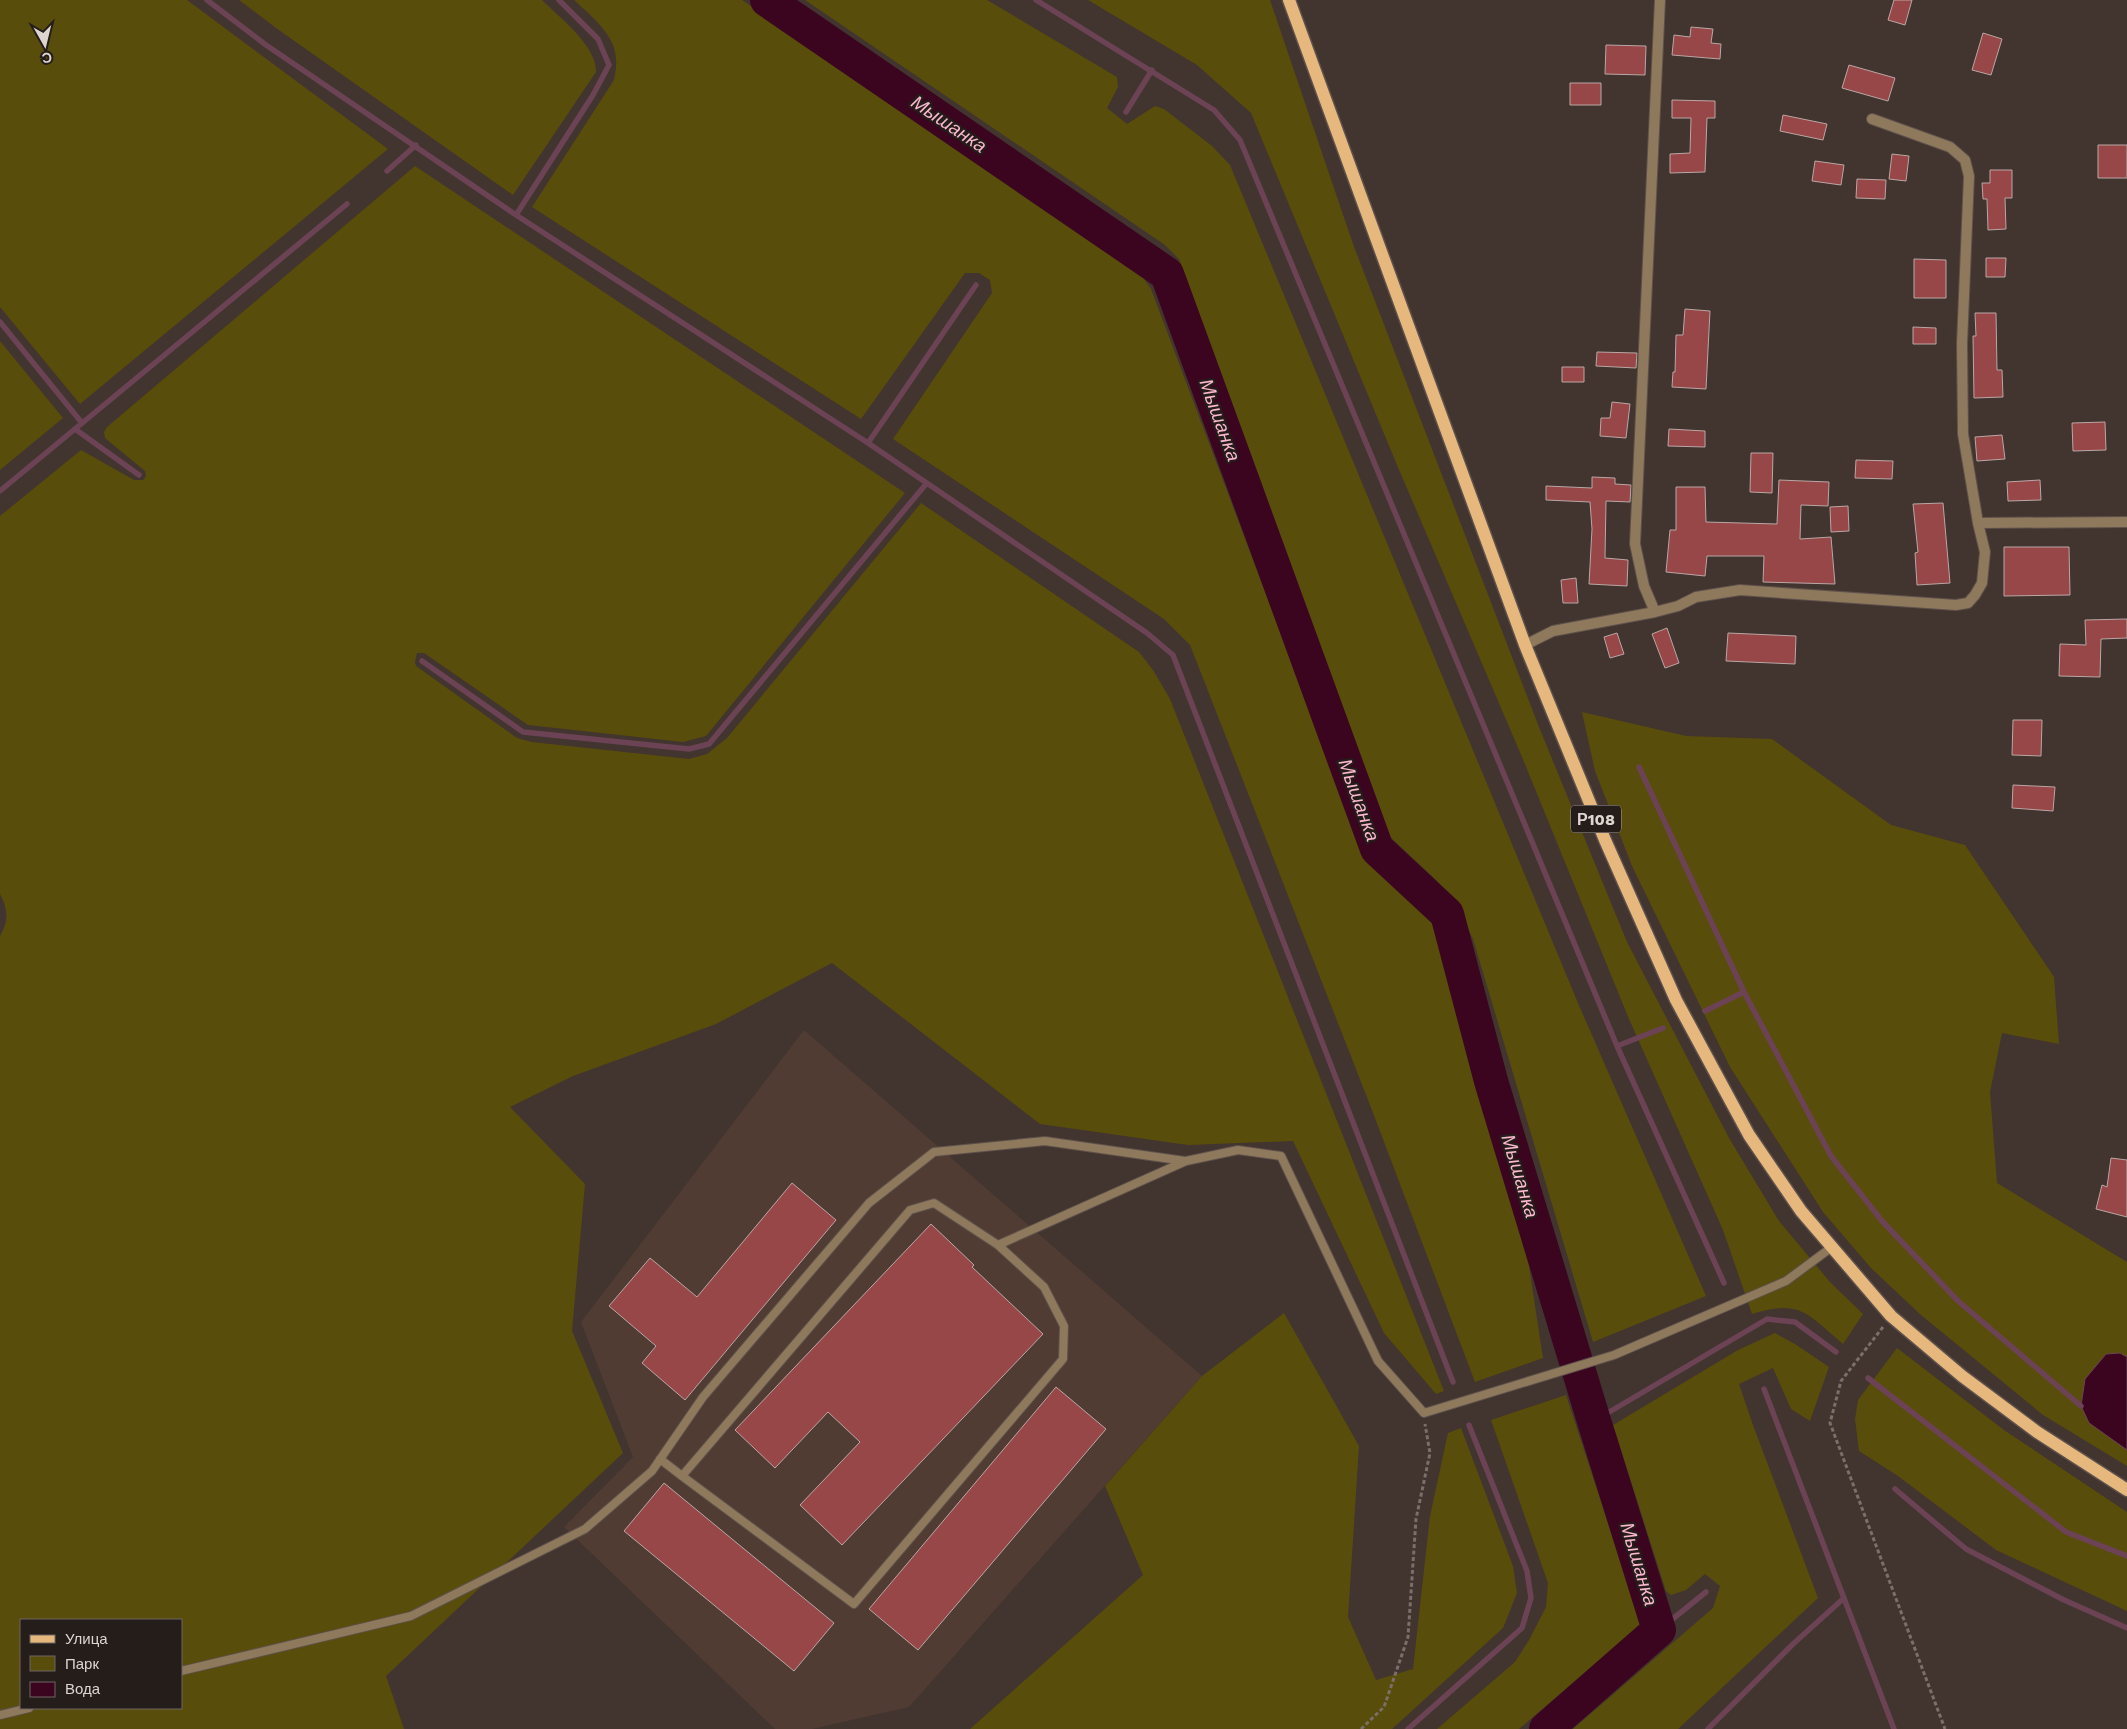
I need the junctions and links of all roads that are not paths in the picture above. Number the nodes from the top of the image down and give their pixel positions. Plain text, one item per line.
1 (1289, 0) edge
2 (1660, 0) edge
3 (1872, 119) dead end
4 (2127, 522) edge
5 (1978, 523) junction
6 (1655, 612) junction
7 (1525, 645) junction
8 (1186, 1161) junction
9 (998, 1244) junction
10 (1832, 1247) junction
11 (660, 1459) junction
12 (682, 1476) junction
13 (2127, 1490) edge
14 (182, 1671) edge
15 (25, 1709) edge
16 (0, 1715) edge

1 - 7 main road, Р108
2 - 6 street
3 - 5 street
4 - 5 street
5 - 6 street
6 - 7 street
7 - 10 main road, Р108
8 - 9 lane
8 - 10 lane
8 - 11 lane
9 - 12 lane
9 - 12 lane
10 - 13 main road, Р108
11 - 12 lane
11 - 14 lane
15 - 16 lane

